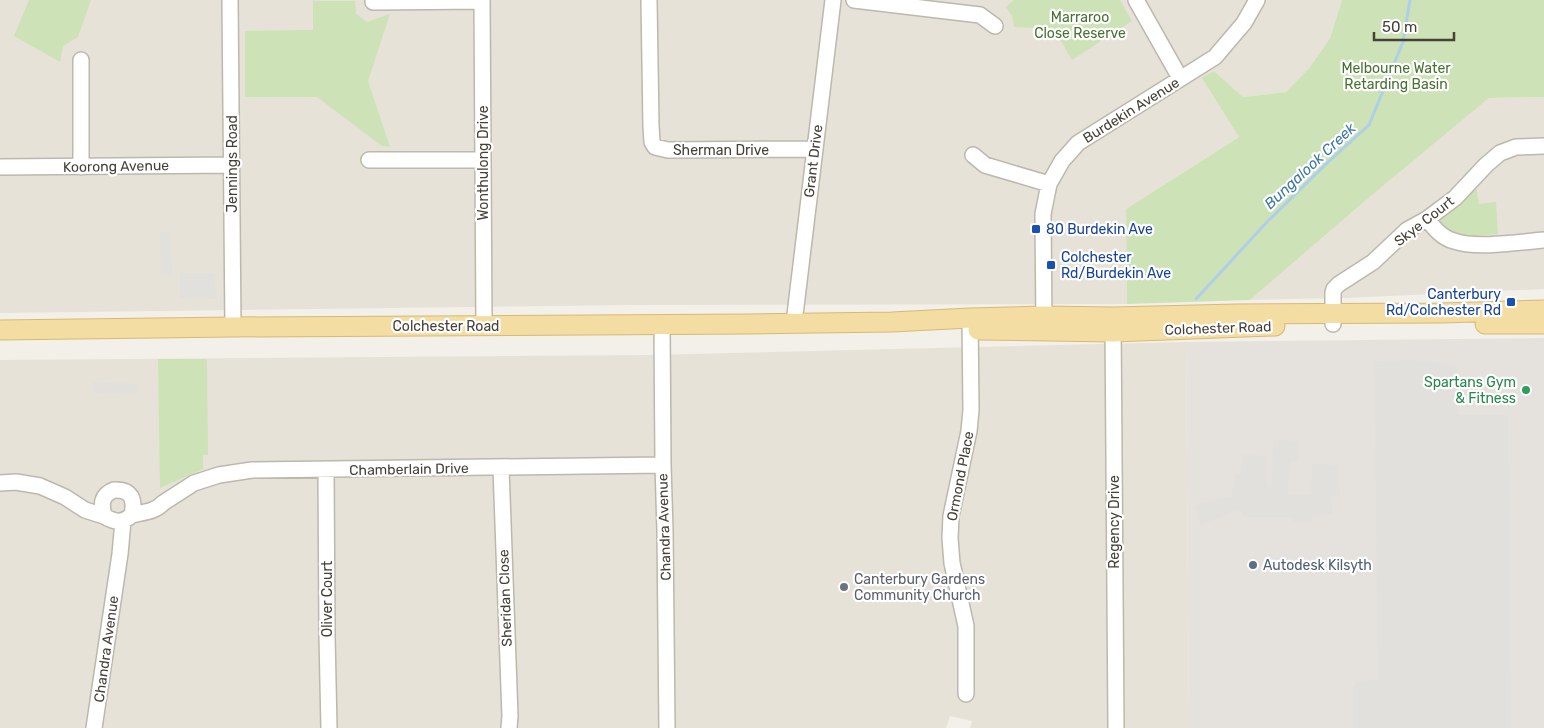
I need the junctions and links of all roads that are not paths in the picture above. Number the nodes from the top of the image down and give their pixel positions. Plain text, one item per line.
1 (230, 0) edge
2 (482, 0) edge
3 (649, 0) edge
4 (833, 0) edge
5 (854, 0) edge
6 (1136, 0) edge
7 (1257, 0) edge
8 (373, 2) dead end
9 (995, 26) dead end
10 (81, 60) dead end
11 (1180, 78) junction
12 (1544, 146) edge
13 (814, 149) junction
14 (972, 155) dead end
15 (369, 160) dead end
16 (482, 160) junction
17 (232, 165) junction
18 (0, 167) edge
19 (81, 167) junction
20 (1049, 184) junction
21 (1427, 219) junction
22 (1544, 240) edge
23 (1544, 310) edge
24 (1333, 319) junction
25 (794, 323) junction
26 (1044, 323) junction
27 (970, 324) junction
28 (1113, 324) junction
29 (1544, 324) edge
30 (662, 325) junction
31 (484, 326) junction
32 (233, 327) junction
33 (0, 330) edge
34 (662, 464) junction
35 (501, 468) junction
36 (326, 470) junction
37 (0, 482) edge
38 (105, 496) junction
39 (65, 497) junction
40 (133, 499) junction
41 (163, 503) junction
42 (117, 518) junction
43 (966, 694) dead end
44 (94, 728) edge
45 (329, 728) edge
46 (509, 728) edge
47 (667, 728) edge
48 (1116, 728) edge

1 - 17 street, Jennings Road
2 - 8 street
2 - 16 street, Wonthulong Drive
3 - 13 street, Sherman Drive
4 - 13 street, Grant Drive
5 - 9 street
6 - 11 street
7 - 11 street, Burdekin Avenue
10 - 19 street
11 - 20 street, Burdekin Avenue
12 - 21 street, Skye Court
13 - 25 street, Grant Drive
14 - 20 street
15 - 16 street
16 - 31 street, Wonthulong Drive
17 - 19 street, Koorong Avenue
17 - 32 street, Jennings Road
18 - 19 street, Koorong Avenue
20 - 26 street, Burdekin Avenue
21 - 22 street
21 - 24 street, Skye Court
23 - 24 main road, Colchester Road
24 - 28 main road, Colchester Road
24 - 29 main road, Colchester Road
25 - 27 main road, Colchester Road
25 - 30 main road, Colchester Road
26 - 27 main road, Colchester Road
26 - 28 main road, Colchester Road
27 - 43 street, Ormond Place
28 - 48 street, Regency Drive
30 - 31 main road, Colchester Road
30 - 34 street, Chandra Avenue
31 - 32 main road, Colchester Road
32 - 33 main road, Colchester Road
34 - 35 street, Chamberlain Drive
34 - 47 street, Chandra Avenue
35 - 36 street, Chamberlain Drive
35 - 46 street, Sheridan Close
36 - 41 street, Chamberlain Drive
36 - 45 street, Oliver Court
37 - 39 street
38 - 39 street
38 - 40 street
38 - 42 street
39 - 42 street
40 - 41 street
40 - 42 street
41 - 42 street, Chamberlain Drive
42 - 44 street, Chandra Avenue

